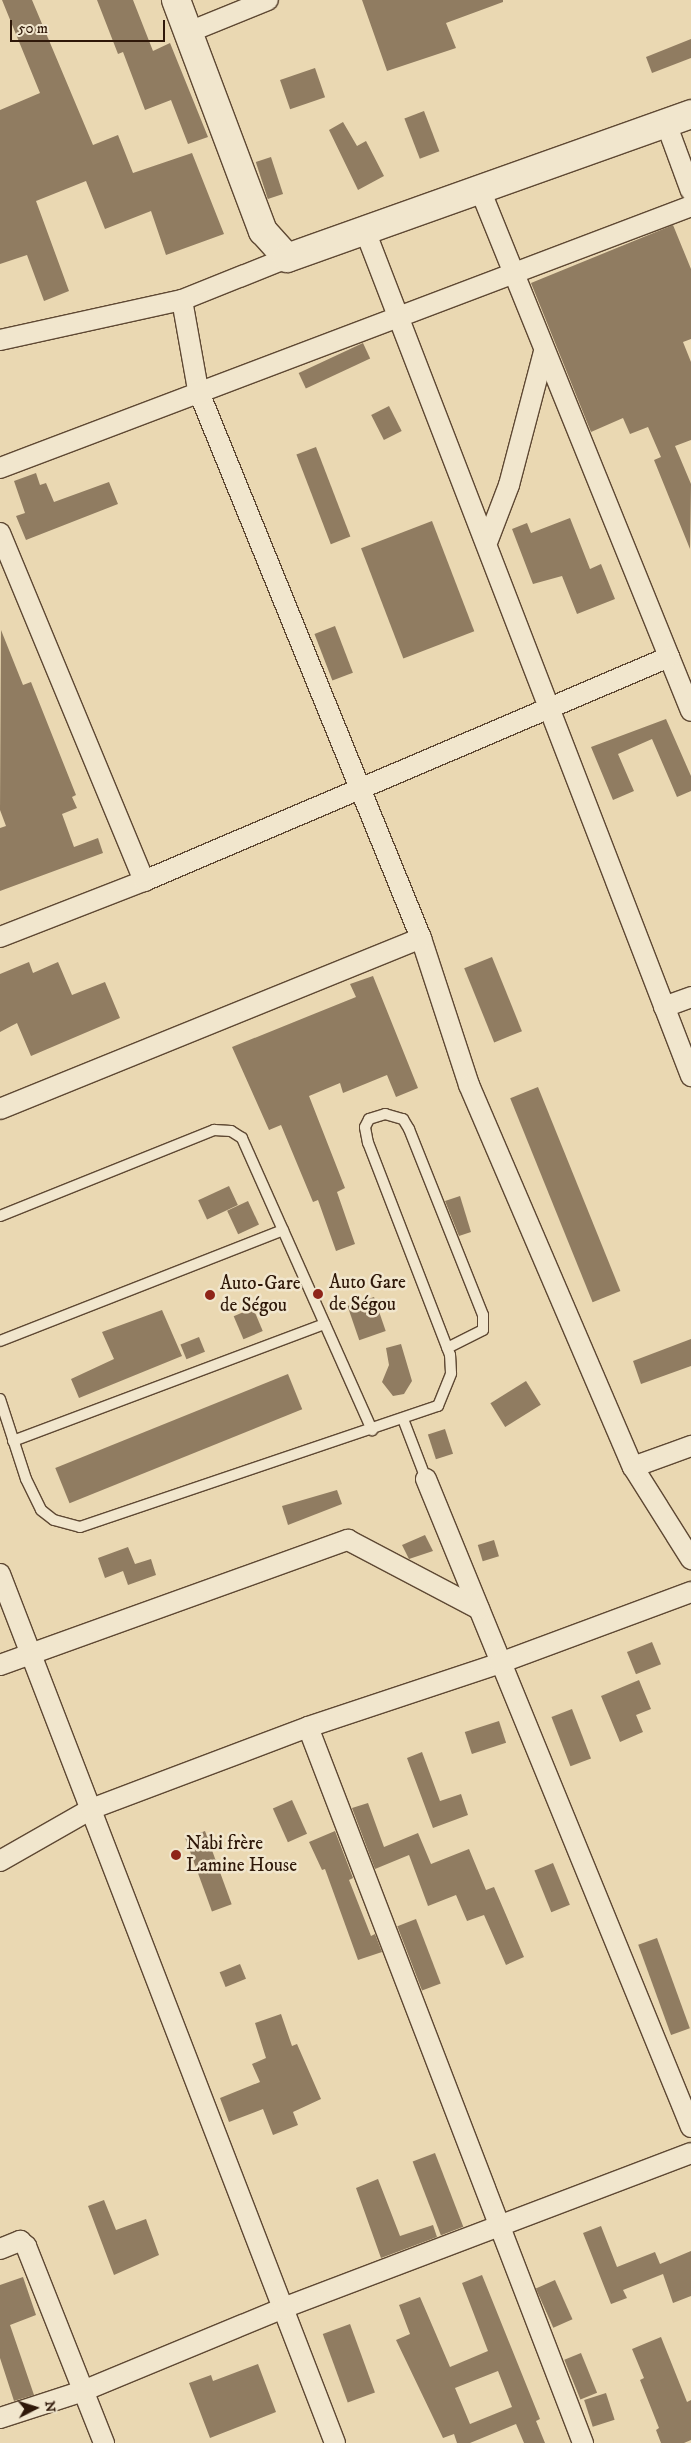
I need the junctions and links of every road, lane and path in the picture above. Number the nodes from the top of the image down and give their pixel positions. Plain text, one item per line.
1 (176, 0) edge
2 (268, 0) edge
3 (188, 32) junction
4 (678, 118) edge
5 (479, 187) junction
6 (691, 192) edge
7 (691, 206) edge
8 (364, 228) junction
9 (288, 258) junction
10 (512, 273) junction
11 (182, 300) junction
12 (399, 315) junction
13 (0, 340) edge
14 (544, 352) junction
15 (198, 390) junction
16 (0, 468) edge
17 (0, 533) edge
18 (488, 540) junction
19 (669, 657) junction
20 (550, 707) junction
21 (691, 711) edge
22 (361, 787) junction
23 (144, 880) junction
24 (0, 938) edge
25 (421, 938) junction
26 (691, 997) edge
27 (664, 1007) junction
28 (691, 1076) edge
29 (0, 1109) edge
30 (0, 1216) edge
31 (283, 1230) junction
32 (325, 1324) junction
33 (0, 1341) edge
34 (447, 1348) junction
35 (0, 1398) edge
36 (403, 1419) junction
37 (372, 1430) junction
38 (14, 1440) junction
39 (691, 1446) edge
40 (632, 1467) junction
41 (426, 1479) joint
42 (691, 1559) edge
43 (0, 1574) edge
44 (691, 1592) edge
45 (479, 1609) junction
46 (31, 1654) junction
47 (500, 1663) junction
48 (0, 1665) edge
49 (308, 1727) junction
50 (91, 1809) junction
51 (0, 1861) edge
52 (691, 2127) edge
53 (691, 2153) edge
54 (500, 2227) junction
55 (0, 2249) edge
56 (283, 2308) junction
57 (83, 2391) junction
58 (1, 2413) edge
59 (104, 2443) edge
60 (335, 2443) edge
61 (583, 2443) edge

1 - 3 main road
2 - 3 street
3 - 9 main road
4 - 5 main road
4 - 6 street
5 - 8 main road
5 - 10 street
7 - 10 street
8 - 9 main road
8 - 12 street
9 - 11 street
10 - 12 street
10 - 14 street
11 - 13 street
11 - 15 street
12 - 15 street
12 - 18 street
14 - 18 street
14 - 19 street
15 - 16 street
15 - 22 street
17 - 23 street
18 - 20 street
19 - 20 street
19 - 21 street
20 - 22 street
20 - 27 street
22 - 23 street
22 - 25 street
23 - 24 street
25 - 29 street
25 - 40 street
26 - 27 street
27 - 28 street
30 - 31 lane
31 - 32 lane
31 - 33 lane
32 - 37 lane
32 - 38 lane
34 - 34 lane
34 - 36 lane
35 - 38 lane
36 - 37 lane
36 - 41 lane
37 - 38 lane
39 - 40 street
40 - 42 street
41 - 45 street
43 - 46 street
44 - 47 street
45 - 46 street
45 - 47 street
46 - 48 street
46 - 50 street
47 - 49 street
47 - 52 street
49 - 50 street
49 - 54 street
50 - 51 street
50 - 56 street
53 - 54 street
54 - 56 street
54 - 61 street
55 - 57 street
56 - 57 street
56 - 60 street
57 - 58 street
57 - 59 street

